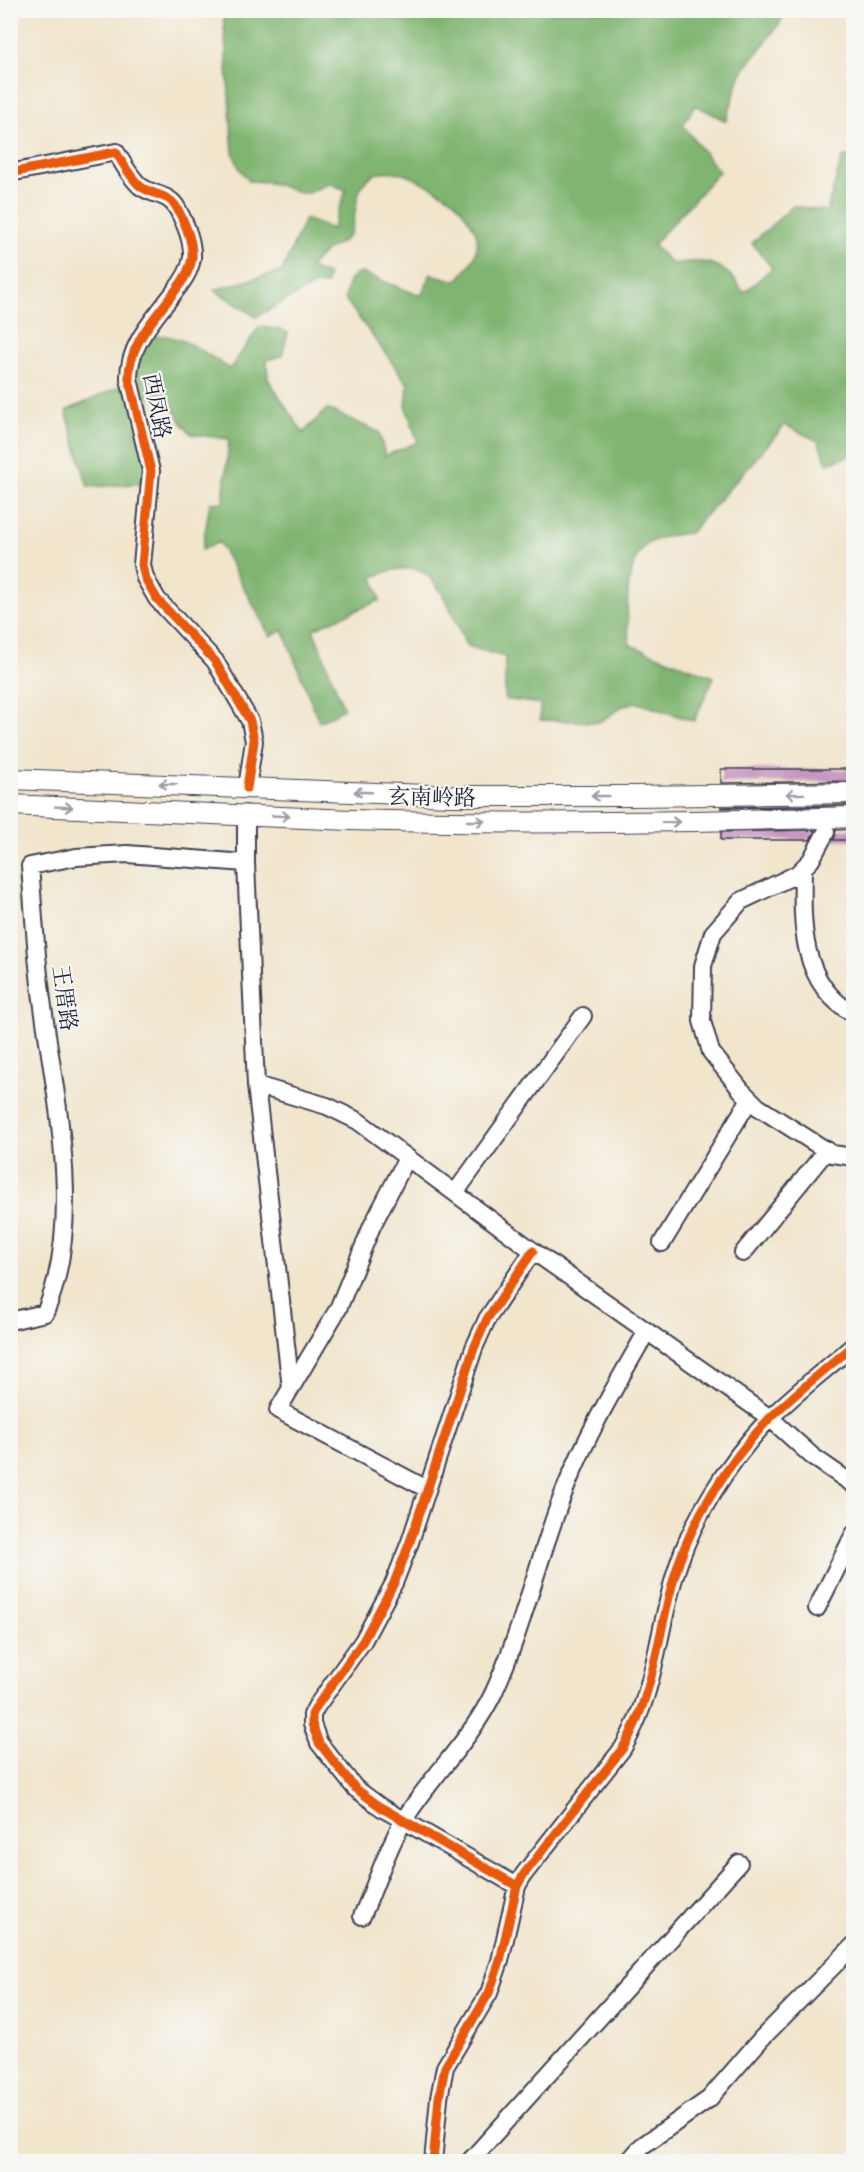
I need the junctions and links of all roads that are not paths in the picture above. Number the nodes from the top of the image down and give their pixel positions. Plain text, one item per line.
1 (10, 173) edge
2 (10, 779) edge
3 (247, 788) junction
4 (854, 793) edge
5 (10, 805) edge
6 (246, 814) junction
7 (854, 817) edge
8 (826, 832) dead end
9 (246, 863) junction
10 (804, 868) junction
11 (854, 1014) edge
12 (583, 1017) dead end
13 (256, 1085) junction
14 (750, 1099) junction
15 (827, 1150) junction
16 (854, 1157) edge
17 (407, 1158) junction
18 (454, 1193) junction
19 (662, 1243) dead end
20 (533, 1251) junction
21 (743, 1253) dead end
22 (10, 1321) edge
23 (647, 1331) junction
24 (854, 1345) edge
25 (291, 1388) junction
26 (770, 1418) junction
27 (854, 1485) edge
28 (427, 1489) junction
29 (854, 1534) edge
30 (817, 1608) dead end
31 (405, 1820) junction
32 (739, 1863) dead end
33 (517, 1886) junction
34 (362, 1916) dead end
35 (854, 1945) edge
36 (434, 2162) edge
37 (470, 2162) edge
38 (628, 2162) edge

1 - 3 street, 西凤路
3 -> 2 main road, 玄南岭路
4 -> 3 main road, 玄南岭路
5 -> 6 main road, 玄南岭路
6 -> 7 main road, 玄南岭路
6 - 9 street
8 - 10 street
9 - 13 street
9 - 22 street, 王厝路
10 - 11 street
10 - 14 street
12 - 18 street
13 - 17 street
13 - 25 street
14 - 15 street
14 - 19 street
15 - 16 street
15 - 21 street
17 - 18 street
17 - 25 street
18 - 20 street
20 - 23 street
20 - 28 street
23 - 26 street
23 - 31 street
24 - 26 street
25 - 28 street
26 - 27 street
26 - 33 street
28 - 31 street
29 - 30 street
31 - 33 street
31 - 34 street
32 - 37 street
33 - 36 street
35 - 38 street

